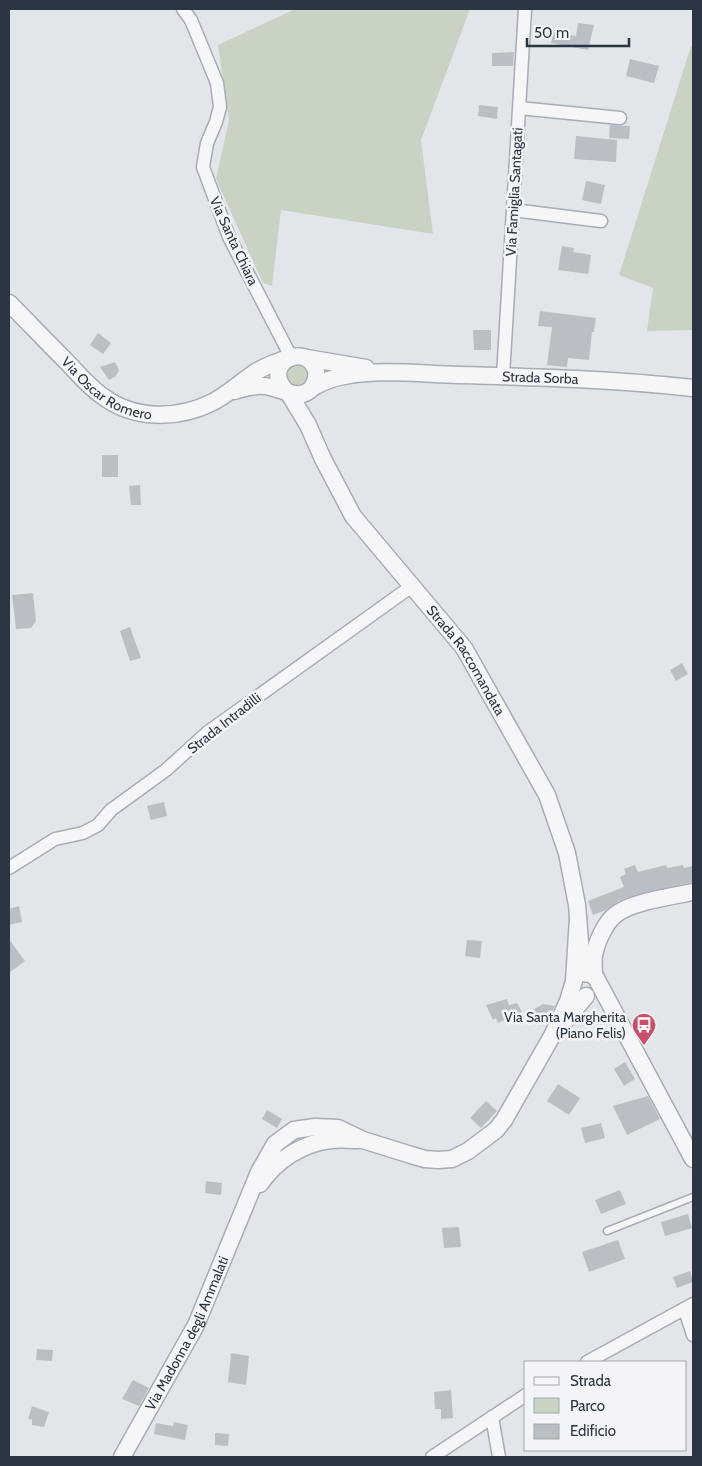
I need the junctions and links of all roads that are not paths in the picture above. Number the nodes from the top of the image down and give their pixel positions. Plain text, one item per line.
1 (183, 9) edge
2 (525, 9) edge
3 (519, 108) junction
4 (620, 118) dead end
5 (513, 210) junction
6 (601, 222) dead end
7 (9, 303) edge
8 (295, 358) junction
9 (388, 373) junction
10 (503, 376) junction
11 (693, 388) edge
12 (310, 390) junction
13 (287, 391) junction
14 (227, 393) junction
15 (308, 425) junction
16 (412, 586) junction
17 (9, 868) edge
18 (693, 892) edge
19 (578, 918) junction
20 (594, 976) junction
21 (574, 982) junction
22 (587, 996) junction
23 (613, 1012) junction
24 (552, 1036) junction
25 (693, 1159) edge
26 (693, 1197) edge
27 (607, 1231) dead end
28 (689, 1307) edge
29 (693, 1335) edge
30 (590, 1361) edge
31 (524, 1396) edge
32 (492, 1417) junction
33 (122, 1457) edge
34 (432, 1457) edge
35 (499, 1457) edge

1 - 8 street, Via Santa Chiara
2 - 3 street, Via Famiglia Santagati
3 - 4 street
3 - 5 street, Via Famiglia Santagati
5 - 6 street
5 - 10 street, Via Famiglia Santagati
7 - 14 street, Via Oscar Romero
8 - 9 street
8 - 12 street
8 - 13 street
8 - 14 street
9 - 10 street, Strada Sorba
9 - 12 street
10 - 11 street, Strada Sorba
12 - 13 street
12 - 15 street
13 - 14 street
13 - 15 street
15 - 16 street, Strada Raccomandata
16 - 17 street, Strada Intradilli
16 - 19 street, Strada Raccomandata
18 - 20 street
19 - 20 street
19 - 21 street
20 - 21 street
20 - 22 street
20 - 23 street
21 - 22 street
21 - 24 street
22 - 23 street
22 - 24 street
23 - 25 street
24 - 33 street, Via Madonna degli Ammalati
26 - 27 lane
28 - 29 street
28 - 30 street
31 - 32 street
32 - 34 street
32 - 35 street

